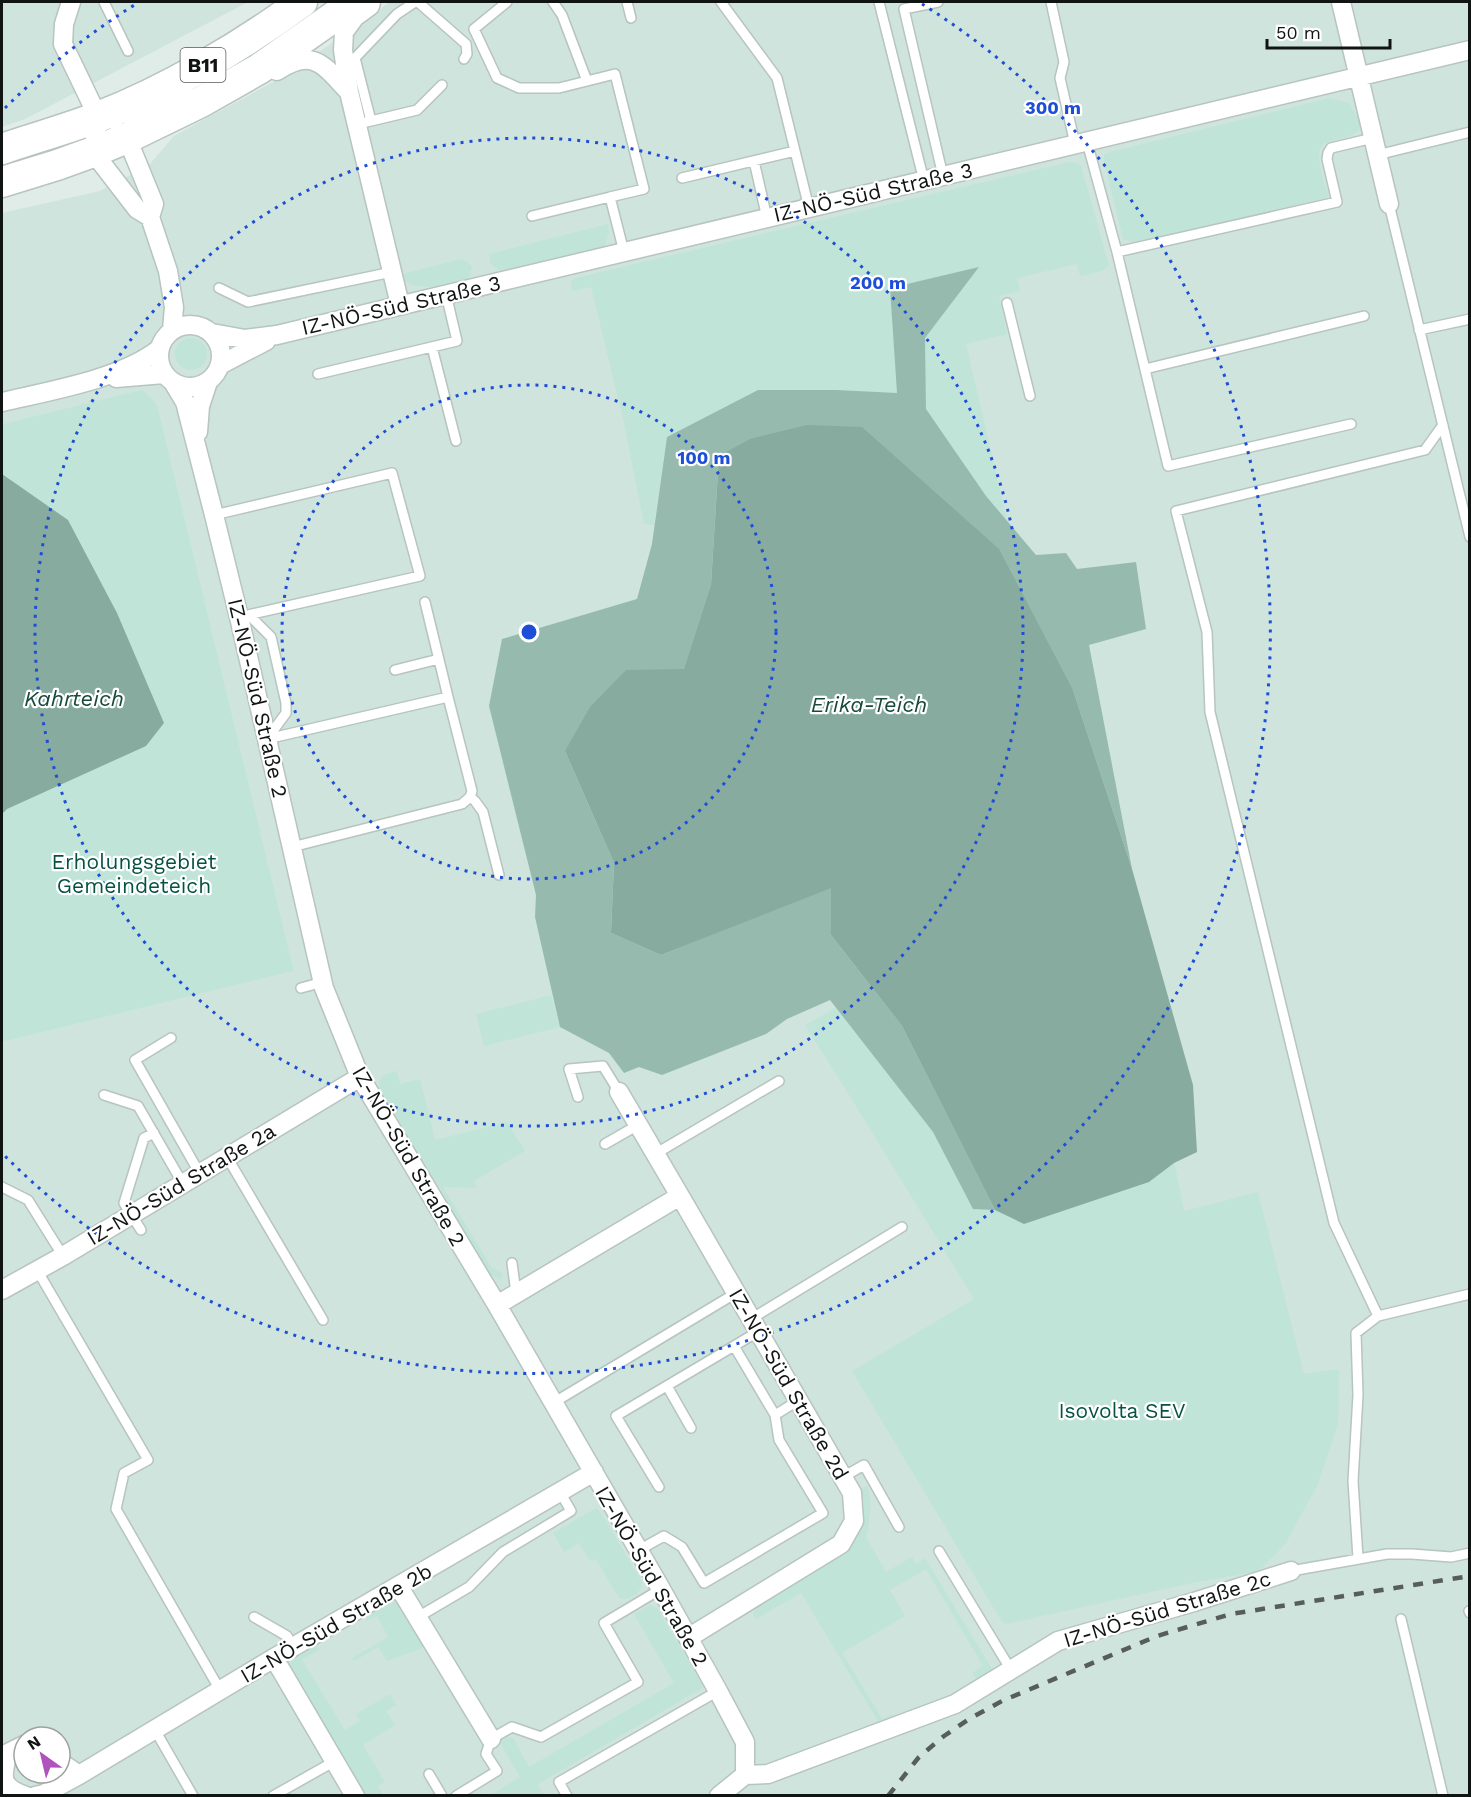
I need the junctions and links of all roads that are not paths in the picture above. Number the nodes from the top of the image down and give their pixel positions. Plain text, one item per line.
1 (71, 2) edge
2 (105, 2) edge
3 (302, 2) edge
4 (355, 2) edge
5 (371, 2) edge
6 (416, 2) edge
7 (507, 2) edge
8 (553, 2) edge
9 (627, 2) edge
10 (721, 2) edge
11 (879, 2) edge
12 (938, 2) edge
13 (1051, 2) edge
14 (1341, 2) edge
15 (631, 18) dead end
16 (1470, 50) edge
17 (128, 51) dead end
18 (464, 59) dead end
19 (260, 69) junction
20 (1358, 76) junction
21 (587, 81) junction
22 (442, 85) dead end
23 (349, 92) junction
24 (98, 117) junction
25 (364, 123) junction
26 (1470, 132) edge
27 (127, 138) junction
28 (1081, 143) junction
29 (1375, 146) junction
30 (2, 148) edge
31 (795, 151) junction
32 (93, 152) junction
33 (754, 161) junction
34 (943, 176) junction
35 (682, 178) dead end
36 (924, 181) junction
37 (2, 182) edge
38 (610, 197) junction
39 (1389, 204) joint
40 (809, 208) junction
41 (150, 216) junction
42 (532, 216) dead end
43 (767, 218) junction
44 (624, 252) junction
45 (1117, 252) junction
46 (168, 271) junction
47 (392, 272) junction
48 (219, 288) dead end
49 (446, 294) junction
50 (1007, 303) dead end
51 (400, 305) junction
52 (1364, 316) dead end
53 (1470, 319) edge
54 (172, 330) junction
55 (207, 330) junction
56 (1419, 330) junction
57 (277, 335) junction
58 (432, 347) junction
59 (159, 349) junction
60 (220, 365) junction
61 (1145, 369) junction
62 (318, 374) dead end
63 (168, 378) junction
64 (94, 380) junction
65 (208, 382) junction
66 (1030, 396) dead end
67 (2, 402) edge
68 (1351, 424) dead end
69 (1443, 425) junction
70 (456, 441) dead end
71 (197, 446) junction
72 (214, 515) junction
73 (1470, 537) edge
74 (425, 602) dead end
75 (244, 616) junction
76 (439, 659) junction
77 (394, 670) dead end
78 (448, 697) junction
79 (267, 739) junction
80 (470, 797) junction
81 (292, 847) junction
82 (499, 875) dead end
83 (323, 982) junction
84 (301, 988) dead end
85 (171, 1038) dead end
86 (360, 1077) junction
87 (779, 1081) dead end
88 (619, 1092) joint
89 (104, 1095) dead end
90 (578, 1097) dead end
91 (638, 1125) junction
92 (154, 1133) junction
93 (605, 1144) dead end
94 (655, 1154) junction
95 (227, 1157) junction
96 (200, 1174) junction
97 (183, 1184) junction
98 (2, 1187) edge
99 (680, 1196) junction
100 (136, 1222) junction
101 (902, 1227) dead end
102 (63, 1256) junction
103 (512, 1263) dead end
104 (38, 1270) junction
105 (2, 1290) edge
106 (516, 1293) junction
107 (736, 1293) junction
108 (1470, 1294) edge
109 (496, 1305) junction
110 (1378, 1316) junction
111 (322, 1320) dead end
112 (755, 1325) junction
113 (734, 1346) junction
114 (667, 1386) junction
115 (799, 1400) junction
116 (553, 1403) junction
117 (775, 1415) junction
118 (692, 1428) dead end
119 (594, 1472) junction
120 (843, 1477) junction
121 (659, 1487) dead end
122 (560, 1492) junction
123 (899, 1527) dead end
124 (639, 1550) junction
125 (939, 1551) dead end
126 (1470, 1553) edge
127 (1358, 1558) junction
128 (1291, 1570) joint
129 (399, 1587) junction
130 (661, 1589) junction
131 (254, 1617) dead end
132 (418, 1617) junction
133 (1401, 1619) dead end
134 (688, 1638) junction
135 (293, 1647) junction
136 (274, 1658) junction
137 (1011, 1670) junction
138 (220, 1690) junction
139 (718, 1691) junction
140 (155, 1730) junction
141 (490, 1739) junction
142 (12, 1752) edge
143 (334, 1761) junction
144 (72, 1770) edge
145 (429, 1774) dead end
146 (79, 1775) junction
147 (745, 1775) junction
148 (26, 1796) edge
149 (35, 1796) edge
150 (193, 1796) edge
151 (273, 1796) edge
152 (355, 1796) edge
153 (442, 1796) edge
154 (456, 1796) edge
155 (567, 1796) edge
156 (719, 1796) edge
157 (1443, 1796) edge

1 - 24 street
2 - 17 lane
3 - 24 main road, B11
4 - 19 main road, B11
5 - 23 street
6 - 18 lane
6 - 25 lane
7 - 21 lane
8 - 21 lane
9 - 15 lane
10 - 31 lane
11 - 36 lane
12 - 34 lane
13 - 28 lane
14 - 20 street
16 - 20 street, IZ-NÖ-Süd Straße 3
19 - 23 street
19 - 27 main road, B11
20 - 28 street, IZ-NÖ-Süd Straße 3
20 - 29 street
21 - 38 lane
22 - 25 lane
23 - 25 street
24 - 27 street
24 - 30 main road, B11
24 - 32 street
25 - 47 street
26 - 29 lane
27 - 32 main road, B11
27 - 41 street
28 - 34 street, IZ-NÖ-Süd Straße 3
28 - 45 lane
29 - 39 street
29 - 45 lane
31 - 33 lane
31 - 40 lane
32 - 37 main road, B11
32 - 41 street
33 - 35 lane
33 - 43 lane
34 - 36 street, IZ-NÖ-Süd Straße 3
36 - 40 street, IZ-NÖ-Süd Straße 3
38 - 42 lane
38 - 44 lane
39 - 56 lane
40 - 43 street, IZ-NÖ-Süd Straße 3
41 - 46 street
43 - 44 street, IZ-NÖ-Süd Straße 3
44 - 49 street, IZ-NÖ-Süd Straße 3
45 - 61 lane
46 - 54 street
46 - 55 street
47 - 48 lane
47 - 51 street
49 - 51 street, IZ-NÖ-Süd Straße 3
49 - 58 lane
50 - 66 lane
51 - 57 street, IZ-NÖ-Süd Straße 3
52 - 61 lane
53 - 56 lane
54 - 55 street
54 - 59 street
55 - 57 street, IZ-NÖ-Süd Straße 3
55 - 60 street
56 - 69 lane
57 - 60 street, IZ-NÖ-Süd Straße 3
58 - 62 lane
58 - 70 lane
59 - 63 street
59 - 64 street
60 - 65 street
61 - 68 lane
63 - 64 street
63 - 65 street
63 - 71 street, IZ-NÖ-Süd Straße 2
64 - 67 street
65 - 71 street, IZ-NÖ-Süd Straße 2
69 - 73 lane
69 - 110 lane
71 - 72 street, IZ-NÖ-Süd Straße 2
72 - 75 street, IZ-NÖ-Süd Straße 2
72 - 75 lane
74 - 76 lane
75 - 79 street, IZ-NÖ-Süd Straße 2
75 - 79 lane
76 - 77 lane
76 - 78 lane
78 - 79 lane
78 - 80 lane
79 - 81 street, IZ-NÖ-Süd Straße 2
80 - 81 lane
80 - 82 lane
81 - 83 street, IZ-NÖ-Süd Straße 2
83 - 84 lane
83 - 86 street, IZ-NÖ-Süd Straße 2
85 - 96 lane
86 - 95 street, IZ-NÖ-Süd Straße 2a
86 - 109 street, IZ-NÖ-Süd Straße 2
87 - 94 lane
88 - 90 lane
88 - 91 street, IZ-NÖ-Süd Straße 2d
89 - 92 lane
91 - 93 lane
91 - 94 street, IZ-NÖ-Süd Straße 2d
92 - 97 lane
92 - 100 lane
94 - 99 street, IZ-NÖ-Süd Straße 2d
95 - 96 street, IZ-NÖ-Süd Straße 2a
95 - 111 lane
96 - 97 street, IZ-NÖ-Süd Straße 2a
97 - 100 street, IZ-NÖ-Süd Straße 2a
98 - 102 lane
99 - 106 street
99 - 107 street, IZ-NÖ-Süd Straße 2d
100 - 102 street, IZ-NÖ-Süd Straße 2a
101 - 112 lane
102 - 104 street, IZ-NÖ-Süd Straße 2a
103 - 106 lane
104 - 105 street, IZ-NÖ-Süd Straße 2a
104 - 138 lane
106 - 109 street
107 - 112 street, IZ-NÖ-Süd Straße 2d
107 - 116 lane
108 - 110 lane
109 - 116 street, IZ-NÖ-Süd Straße 2
110 - 127 lane
112 - 113 lane
112 - 115 street, IZ-NÖ-Süd Straße 2d
113 - 114 lane
113 - 117 lane
114 - 118 lane
114 - 121 lane
115 - 117 lane
115 - 120 street, IZ-NÖ-Süd Straße 2d
116 - 119 street, IZ-NÖ-Süd Straße 2
117 - 124 lane
119 - 122 street, IZ-NÖ-Süd Straße 2b
119 - 124 street, IZ-NÖ-Süd Straße 2
120 - 123 lane
120 - 134 street, IZ-NÖ-Süd Straße 2d
122 - 129 street, IZ-NÖ-Süd Straße 2b
122 - 132 lane
124 - 130 street, IZ-NÖ-Süd Straße 2
125 - 137 lane
126 - 127 lane
127 - 128 lane
128 - 137 street, IZ-NÖ-Süd Straße 2c
129 - 132 street
129 - 135 street, IZ-NÖ-Süd Straße 2b
130 - 134 street, IZ-NÖ-Süd Straße 2
130 - 141 lane
131 - 135 lane
132 - 141 street
133 - 157 lane
134 - 139 street, IZ-NÖ-Süd Straße 2
135 - 136 street, IZ-NÖ-Süd Straße 2b
136 - 138 street, IZ-NÖ-Süd Straße 2b
136 - 143 street
137 - 147 street, IZ-NÖ-Süd Straße 2c
138 - 140 street, IZ-NÖ-Süd Straße 2b
139 - 147 street, IZ-NÖ-Süd Straße 2
139 - 155 lane
140 - 146 street, IZ-NÖ-Süd Straße 2b
140 - 150 lane
141 - 154 lane
142 - 148 street
143 - 151 lane
143 - 152 street
144 - 146 street
145 - 153 lane
146 - 149 street, IZ-NÖ-Süd Straße 2b
147 - 156 street

